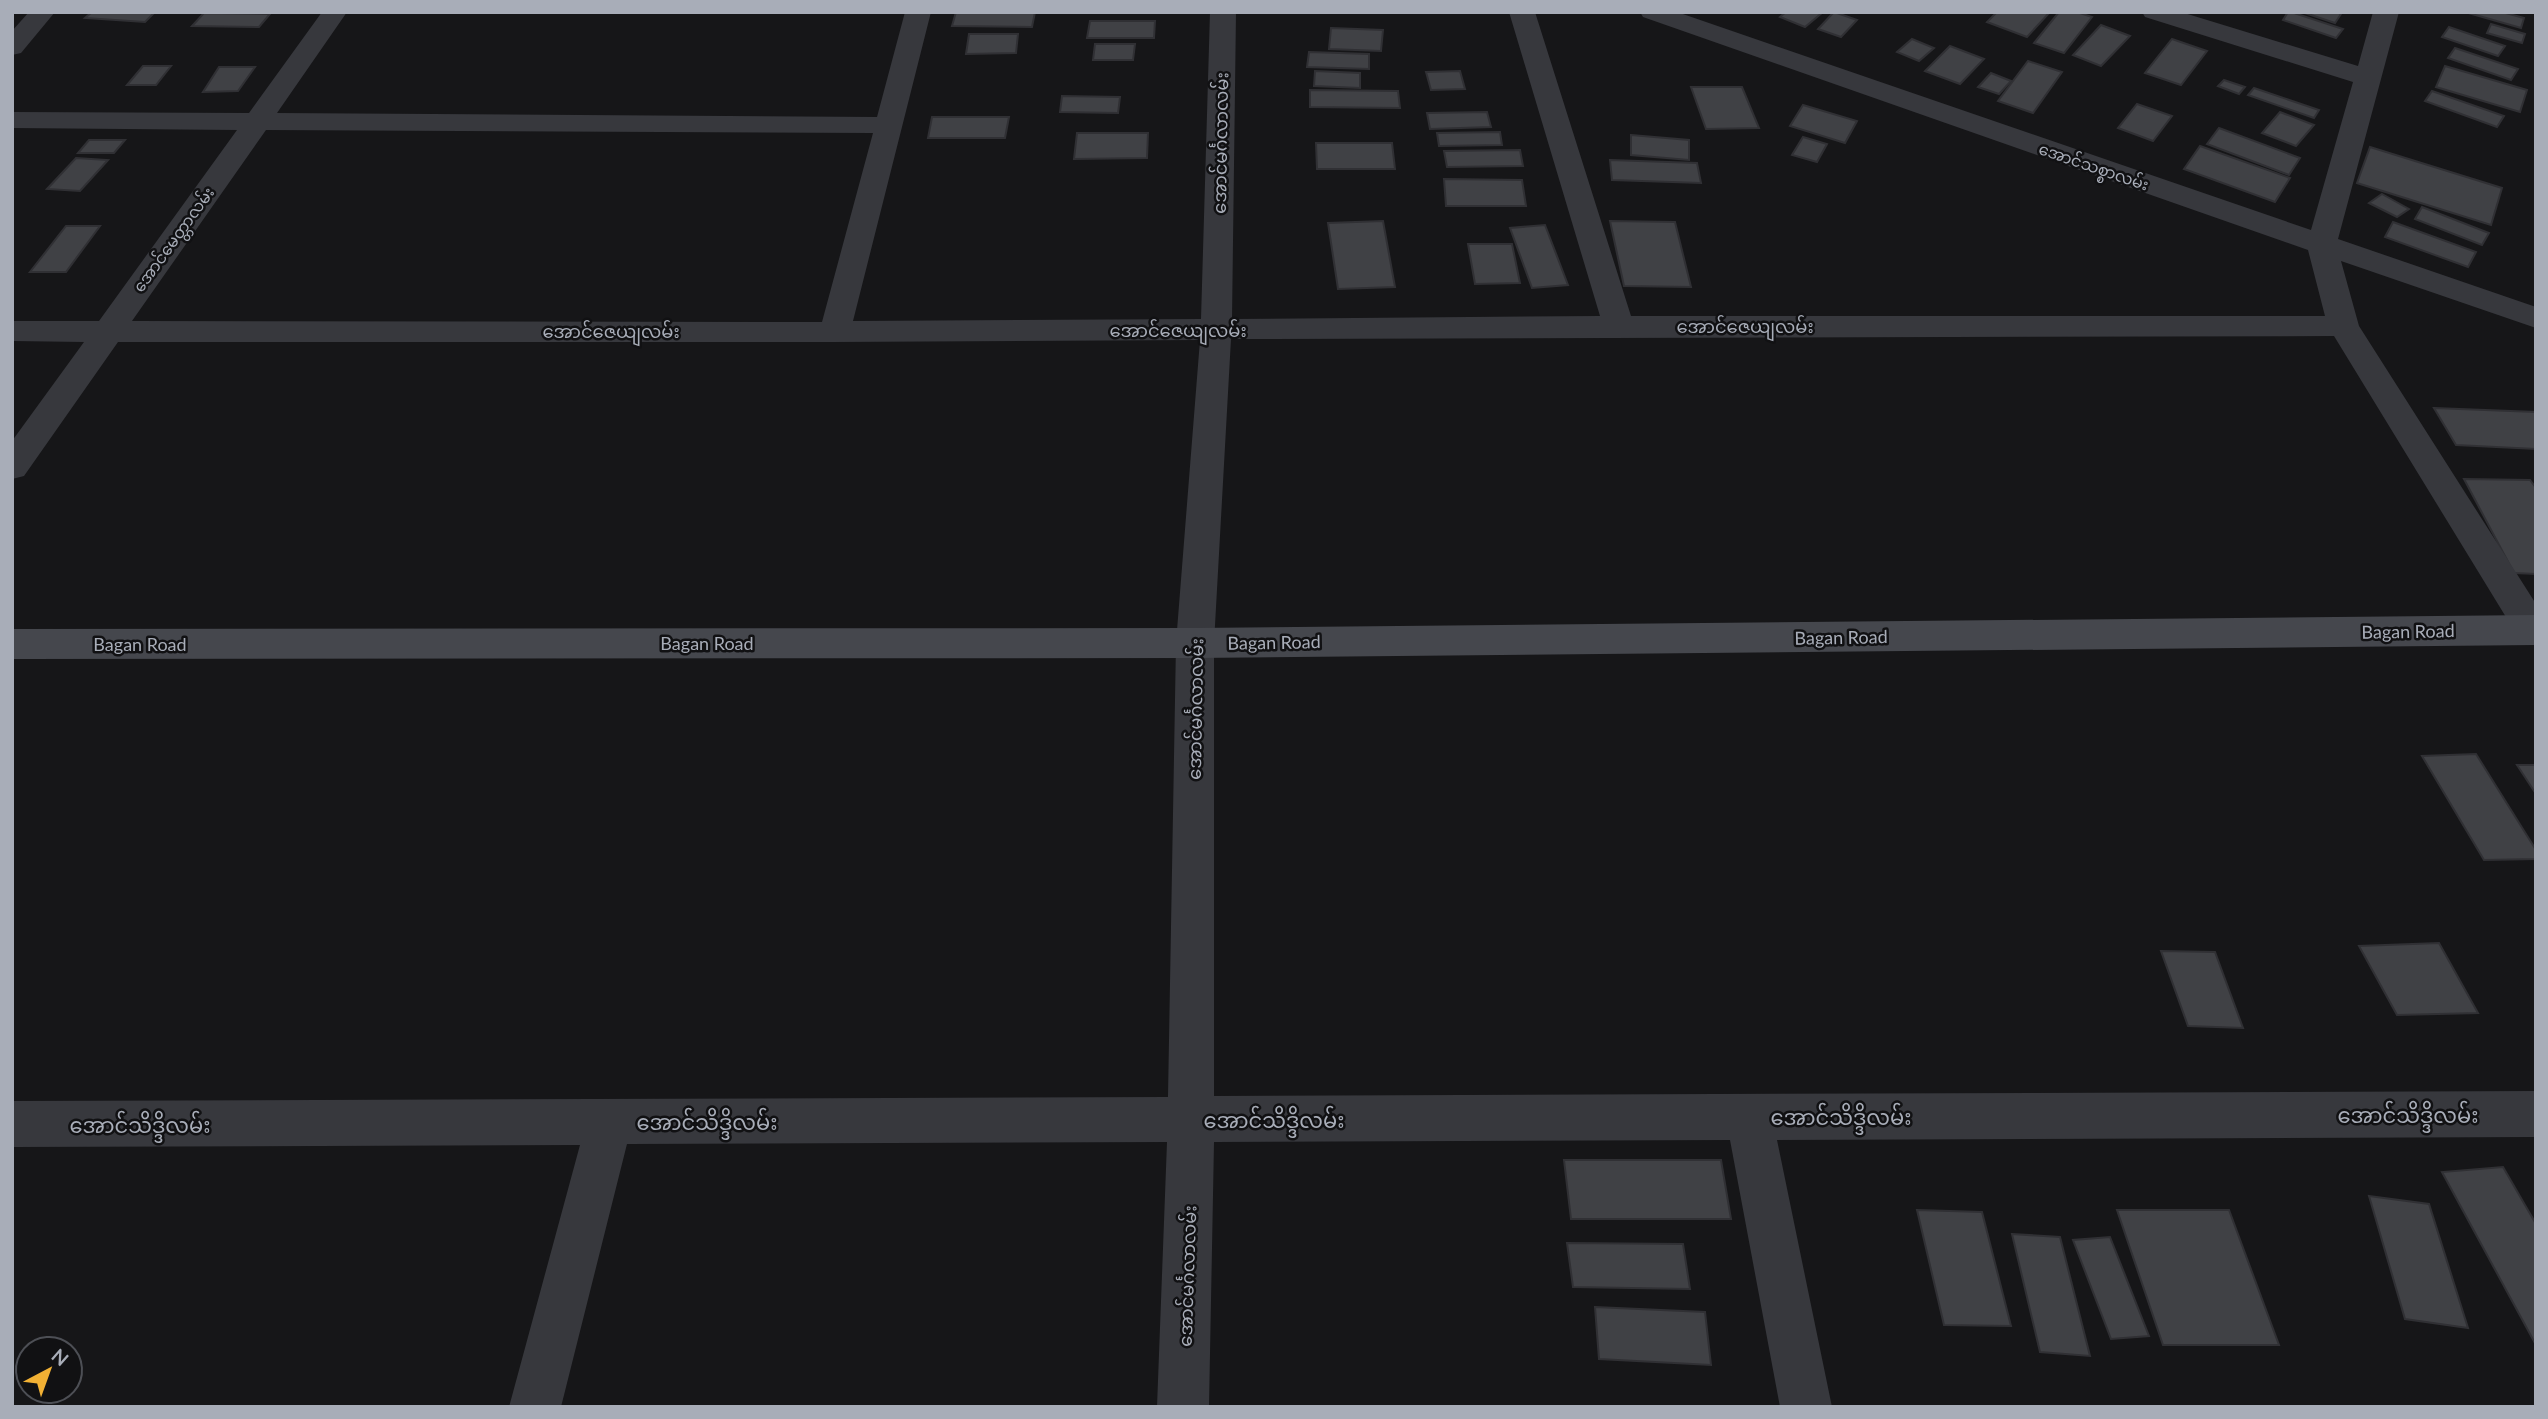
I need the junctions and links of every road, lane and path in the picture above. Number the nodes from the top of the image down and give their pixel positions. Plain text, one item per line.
1 (43, 12) edge
2 (335, 12) edge
3 (918, 12) edge
4 (1223, 12) edge
5 (1522, 12) edge
6 (1652, 12) edge
7 (2154, 12) edge
8 (2386, 12) edge
9 (12, 47) edge
10 (2368, 78) junction
11 (12, 120) edge
12 (258, 121) junction
13 (890, 125) junction
14 (2322, 245) junction
15 (2536, 318) edge
16 (1619, 326) junction
17 (2343, 326) junction
18 (1216, 330) junction
19 (12, 331) edge
20 (108, 331) junction
21 (835, 331) junction
22 (12, 467) edge
23 (2534, 630) edge
24 (1195, 643) junction
25 (12, 644) edge
26 (2536, 1114) edge
27 (1749, 1117) junction
28 (1191, 1119) junction
29 (610, 1121) junction
30 (12, 1124) edge
31 (535, 1407) edge
32 (1183, 1407) edge
33 (1806, 1407) edge

1 - 9 street
2 - 12 street, အောင်မေတ္တာလမ်း
3 - 13 street
4 - 18 street, အောင်မင်္ဂလာလမ်း
5 - 16 street
6 - 14 street, အောင်သစ္စာလမ်း
7 - 10 street
8 - 10 street
10 - 14 street
11 - 12 street
12 - 13 street
12 - 20 street, အောင်မေတ္တာလမ်း
13 - 21 street
14 - 15 street, အောင်သစ္စာလမ်း
14 - 17 street
16 - 17 street, အောင်ဇေယျလမ်း
16 - 18 street, အောင်ဇေယျလမ်း
17 - 23 street
18 - 21 street, အောင်ဇေယျလမ်း
18 - 24 street, အောင်မင်္ဂလာလမ်း
19 - 20 street, အောင်ဇေယျလမ်း
20 - 21 street, အောင်ဇေယျလမ်း
20 - 22 street, အောင်မေတ္တာလမ်း
23 - 24 street, Bagan Road
24 - 25 street, Bagan Road
24 - 28 street, အောင်မင်္ဂလာလမ်း
26 - 27 street, အောင်သိဒ္ဒိလမ်း
27 - 28 street, အောင်သိဒ္ဒိလမ်း
27 - 33 street
28 - 29 street, အောင်သိဒ္ဒိလမ်း
28 - 32 street, အောင်မင်္ဂလာလမ်း
29 - 30 street, အောင်သိဒ္ဒိလမ်း
29 - 31 street

